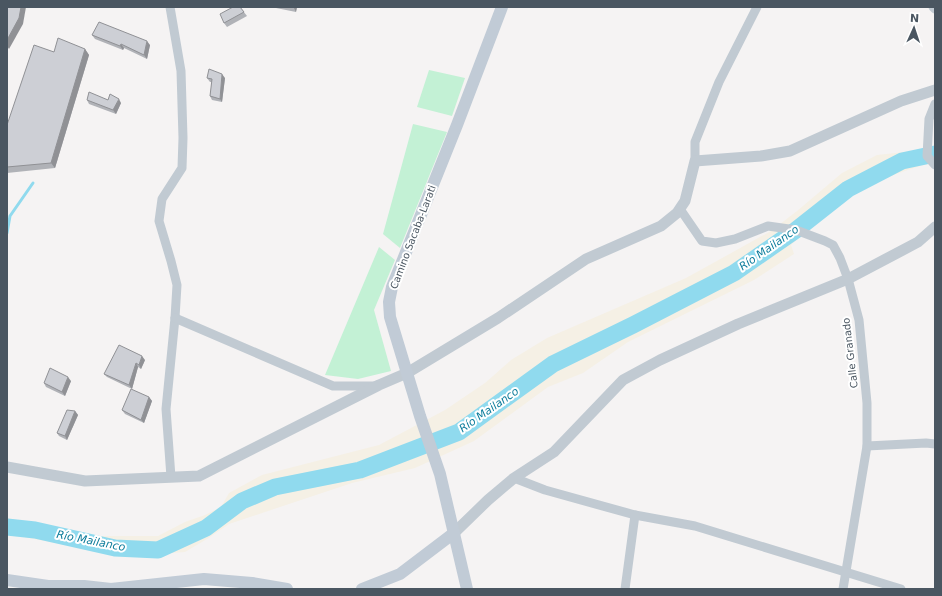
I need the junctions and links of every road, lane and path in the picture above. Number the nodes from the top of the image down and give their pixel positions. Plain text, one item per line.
1 (170, 7) edge
2 (502, 7) edge
3 (757, 7) edge
4 (935, 90) edge
5 (935, 104) edge
6 (695, 160) junction
7 (935, 165) edge
8 (680, 209) junction
9 (935, 227) edge
10 (848, 279) junction
11 (175, 318) junction
12 (407, 373) junction
13 (379, 385) junction
14 (935, 444) edge
15 (867, 446) junction
16 (7, 467) edge
17 (171, 477) junction
18 (514, 478) junction
19 (635, 516) junction
20 (454, 533) junction
21 (845, 573) junction
22 (7, 580) edge
23 (143, 587) edge
24 (110, 589) edge
25 (287, 589) edge
26 (362, 589) edge
27 (467, 589) edge
28 (625, 589) edge
29 (843, 589) edge
30 (901, 589) edge

1 - 11 street
2 - 12 main road, Camino Sacaba-Larati
3 - 6 street
4 - 6 street
5 - 7 street
6 - 8 street
8 - 10 street, Calle Granado
8 - 12 street
9 - 10 street
10 - 15 street, Calle Granado
10 - 18 street
11 - 13 street
11 - 17 street
12 - 13 street
12 - 20 main road, Camino Sacaba-Larati
13 - 17 street
14 - 15 street
15 - 21 street, Calle Granado
16 - 17 street
18 - 19 street
18 - 20 street
19 - 21 street
19 - 28 street
20 - 26 main road
20 - 27 main road, Camino Sacaba-Larati
21 - 29 street, Calle Granado
21 - 30 street
22 - 24 main road
23 - 24 main road
23 - 25 main road

